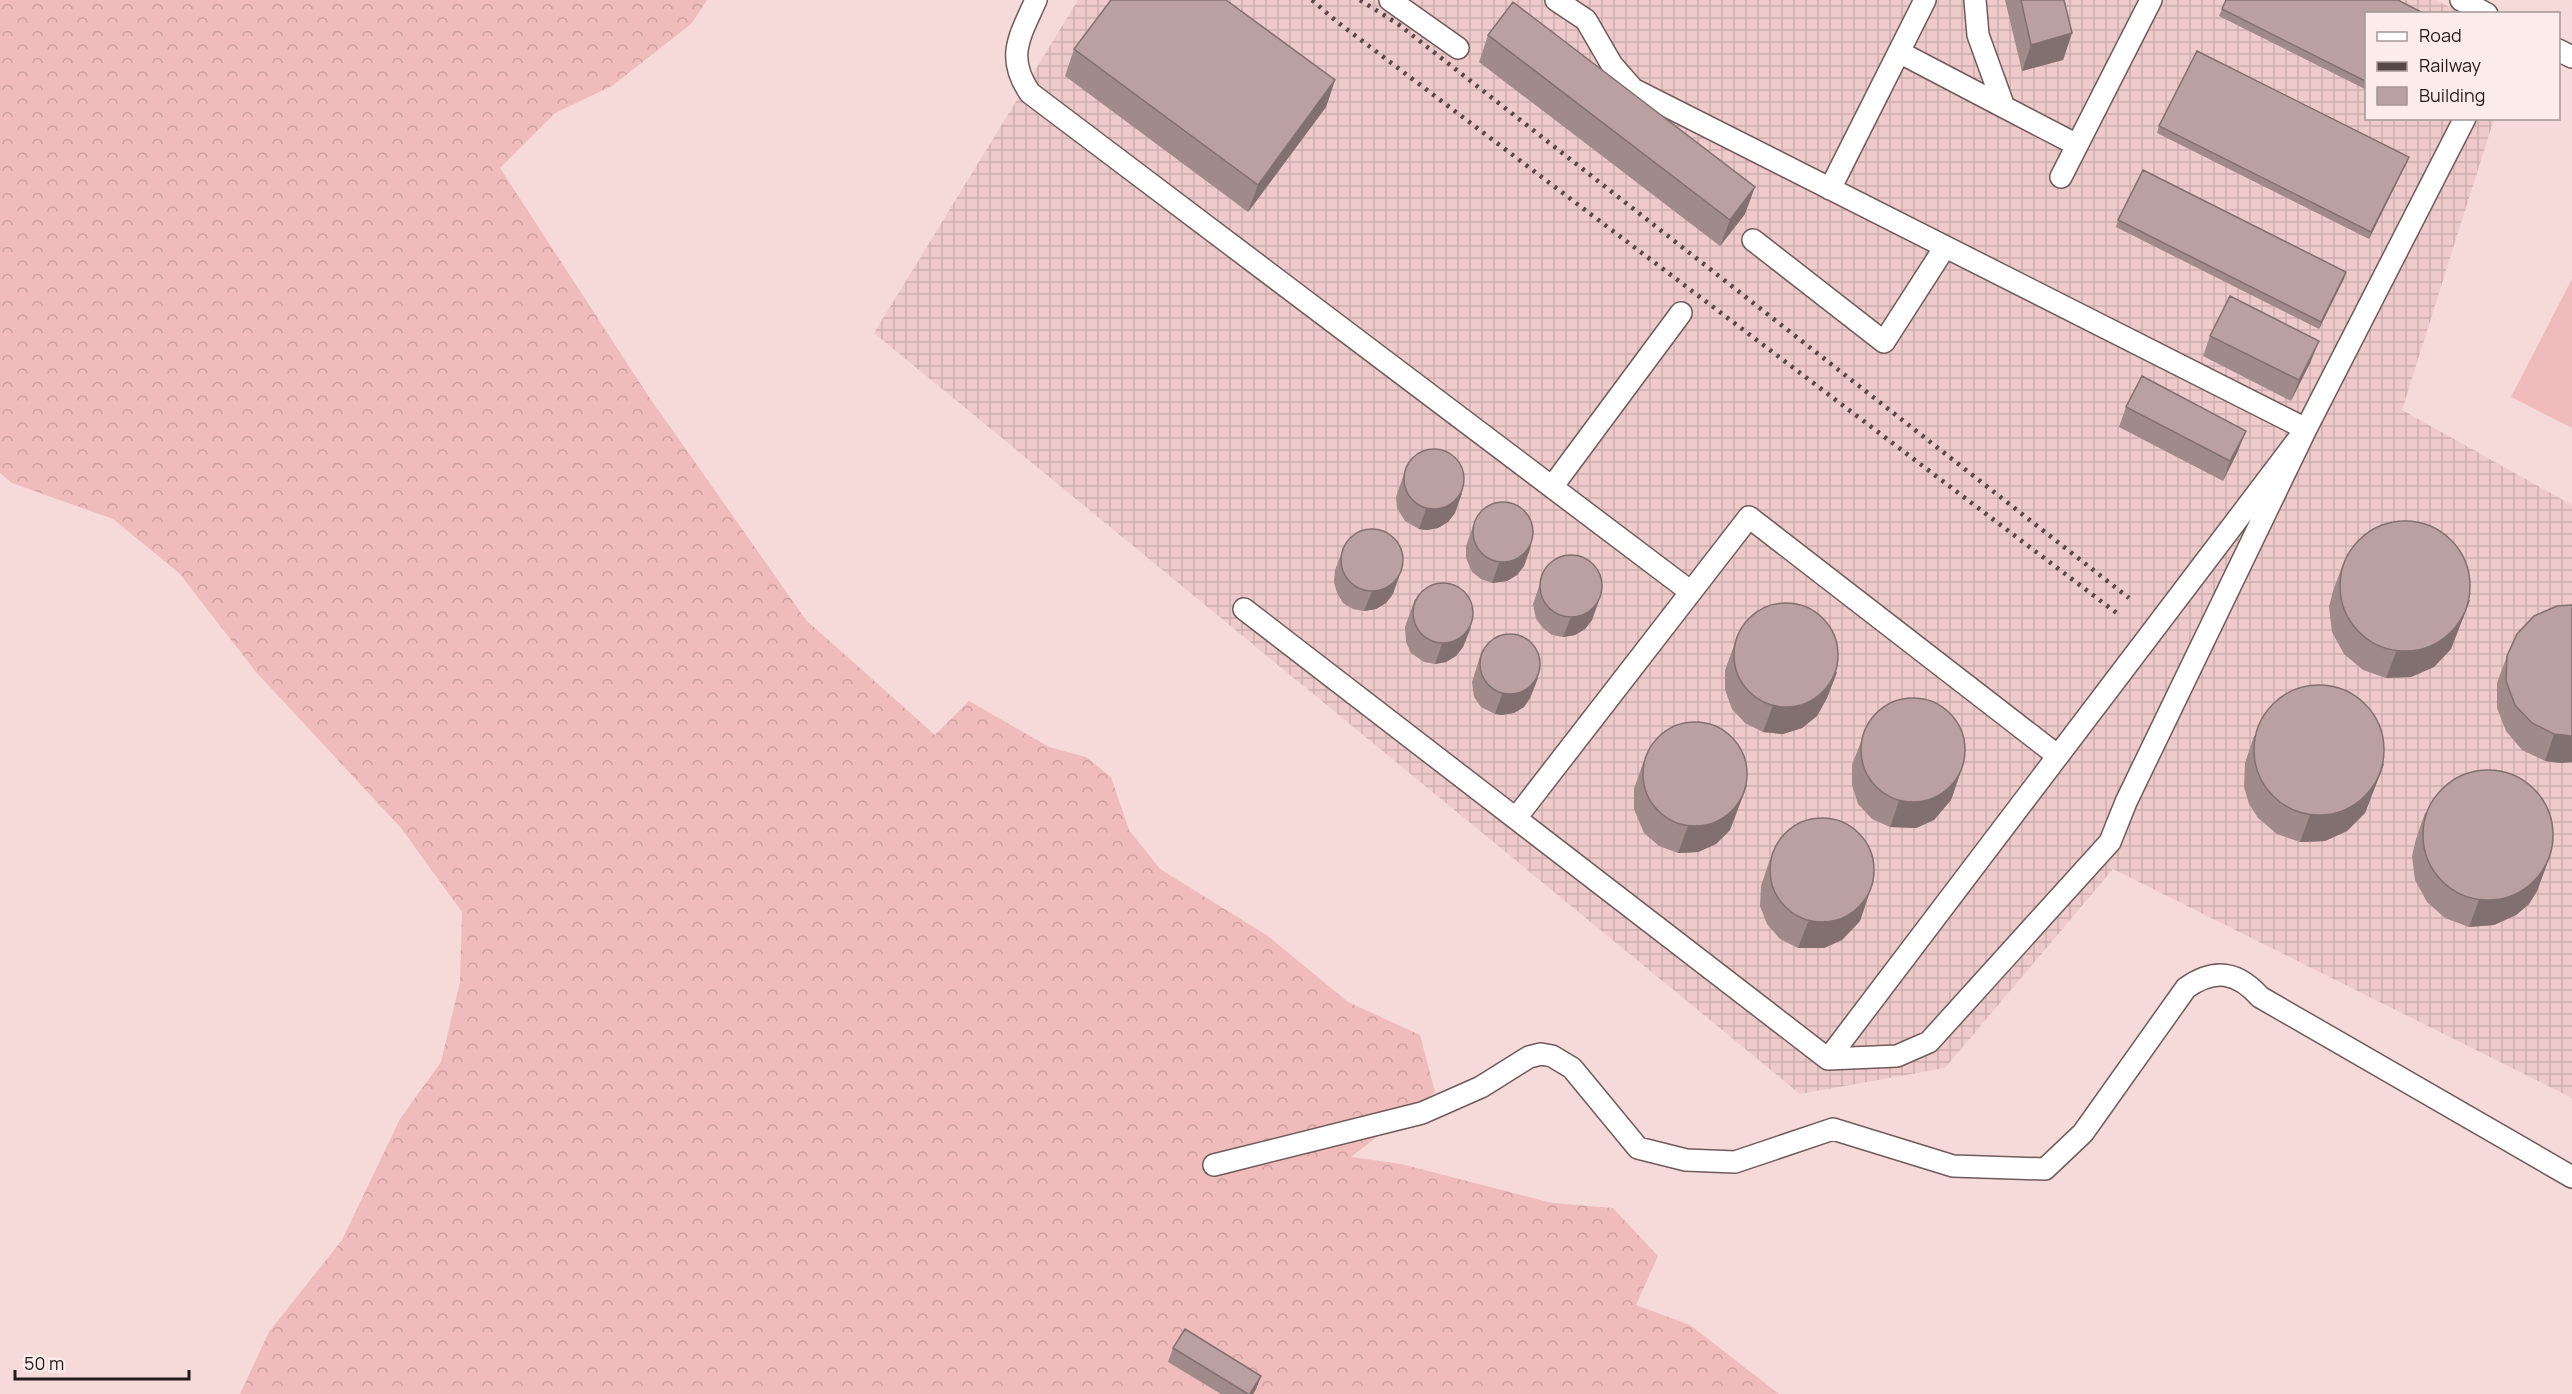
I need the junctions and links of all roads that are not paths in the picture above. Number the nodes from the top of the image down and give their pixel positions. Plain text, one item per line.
1 (1036, 0) edge
2 (1390, 0) edge
3 (1556, 0) edge
4 (1925, 0) edge
5 (1975, 0) edge
6 (2151, 0) edge
7 (2461, 0) edge
8 (2483, 12) edge
9 (1458, 48) dead end
10 (1899, 52) junction
11 (2004, 107) junction
12 (2464, 120) edge
13 (2077, 146) junction
14 (2061, 177) dead end
15 (1830, 189) junction
16 (1754, 240) dead end
17 (1945, 247) junction
18 (1681, 313) dead end
19 (2306, 429) junction
20 (1552, 487) junction
21 (1691, 592) junction
22 (1244, 609) dead end
23 (2058, 756) junction
24 (1516, 818) junction
25 (1828, 1059) junction
26 (1214, 1165) dead end
27 (2572, 1177) edge

1 - 20 street
2 - 9 street
3 - 15 street
4 - 10 street
5 - 11 street
6 - 13 street
7 - 8 street
10 - 11 street
10 - 15 street
11 - 13 street
12 - 19 street
13 - 14 street
15 - 17 street
16 - 17 street
17 - 19 street
18 - 20 street
19 - 23 street
19 - 25 street
20 - 21 street
21 - 23 street
21 - 24 street
22 - 24 street
23 - 25 street
24 - 25 street
26 - 27 street

